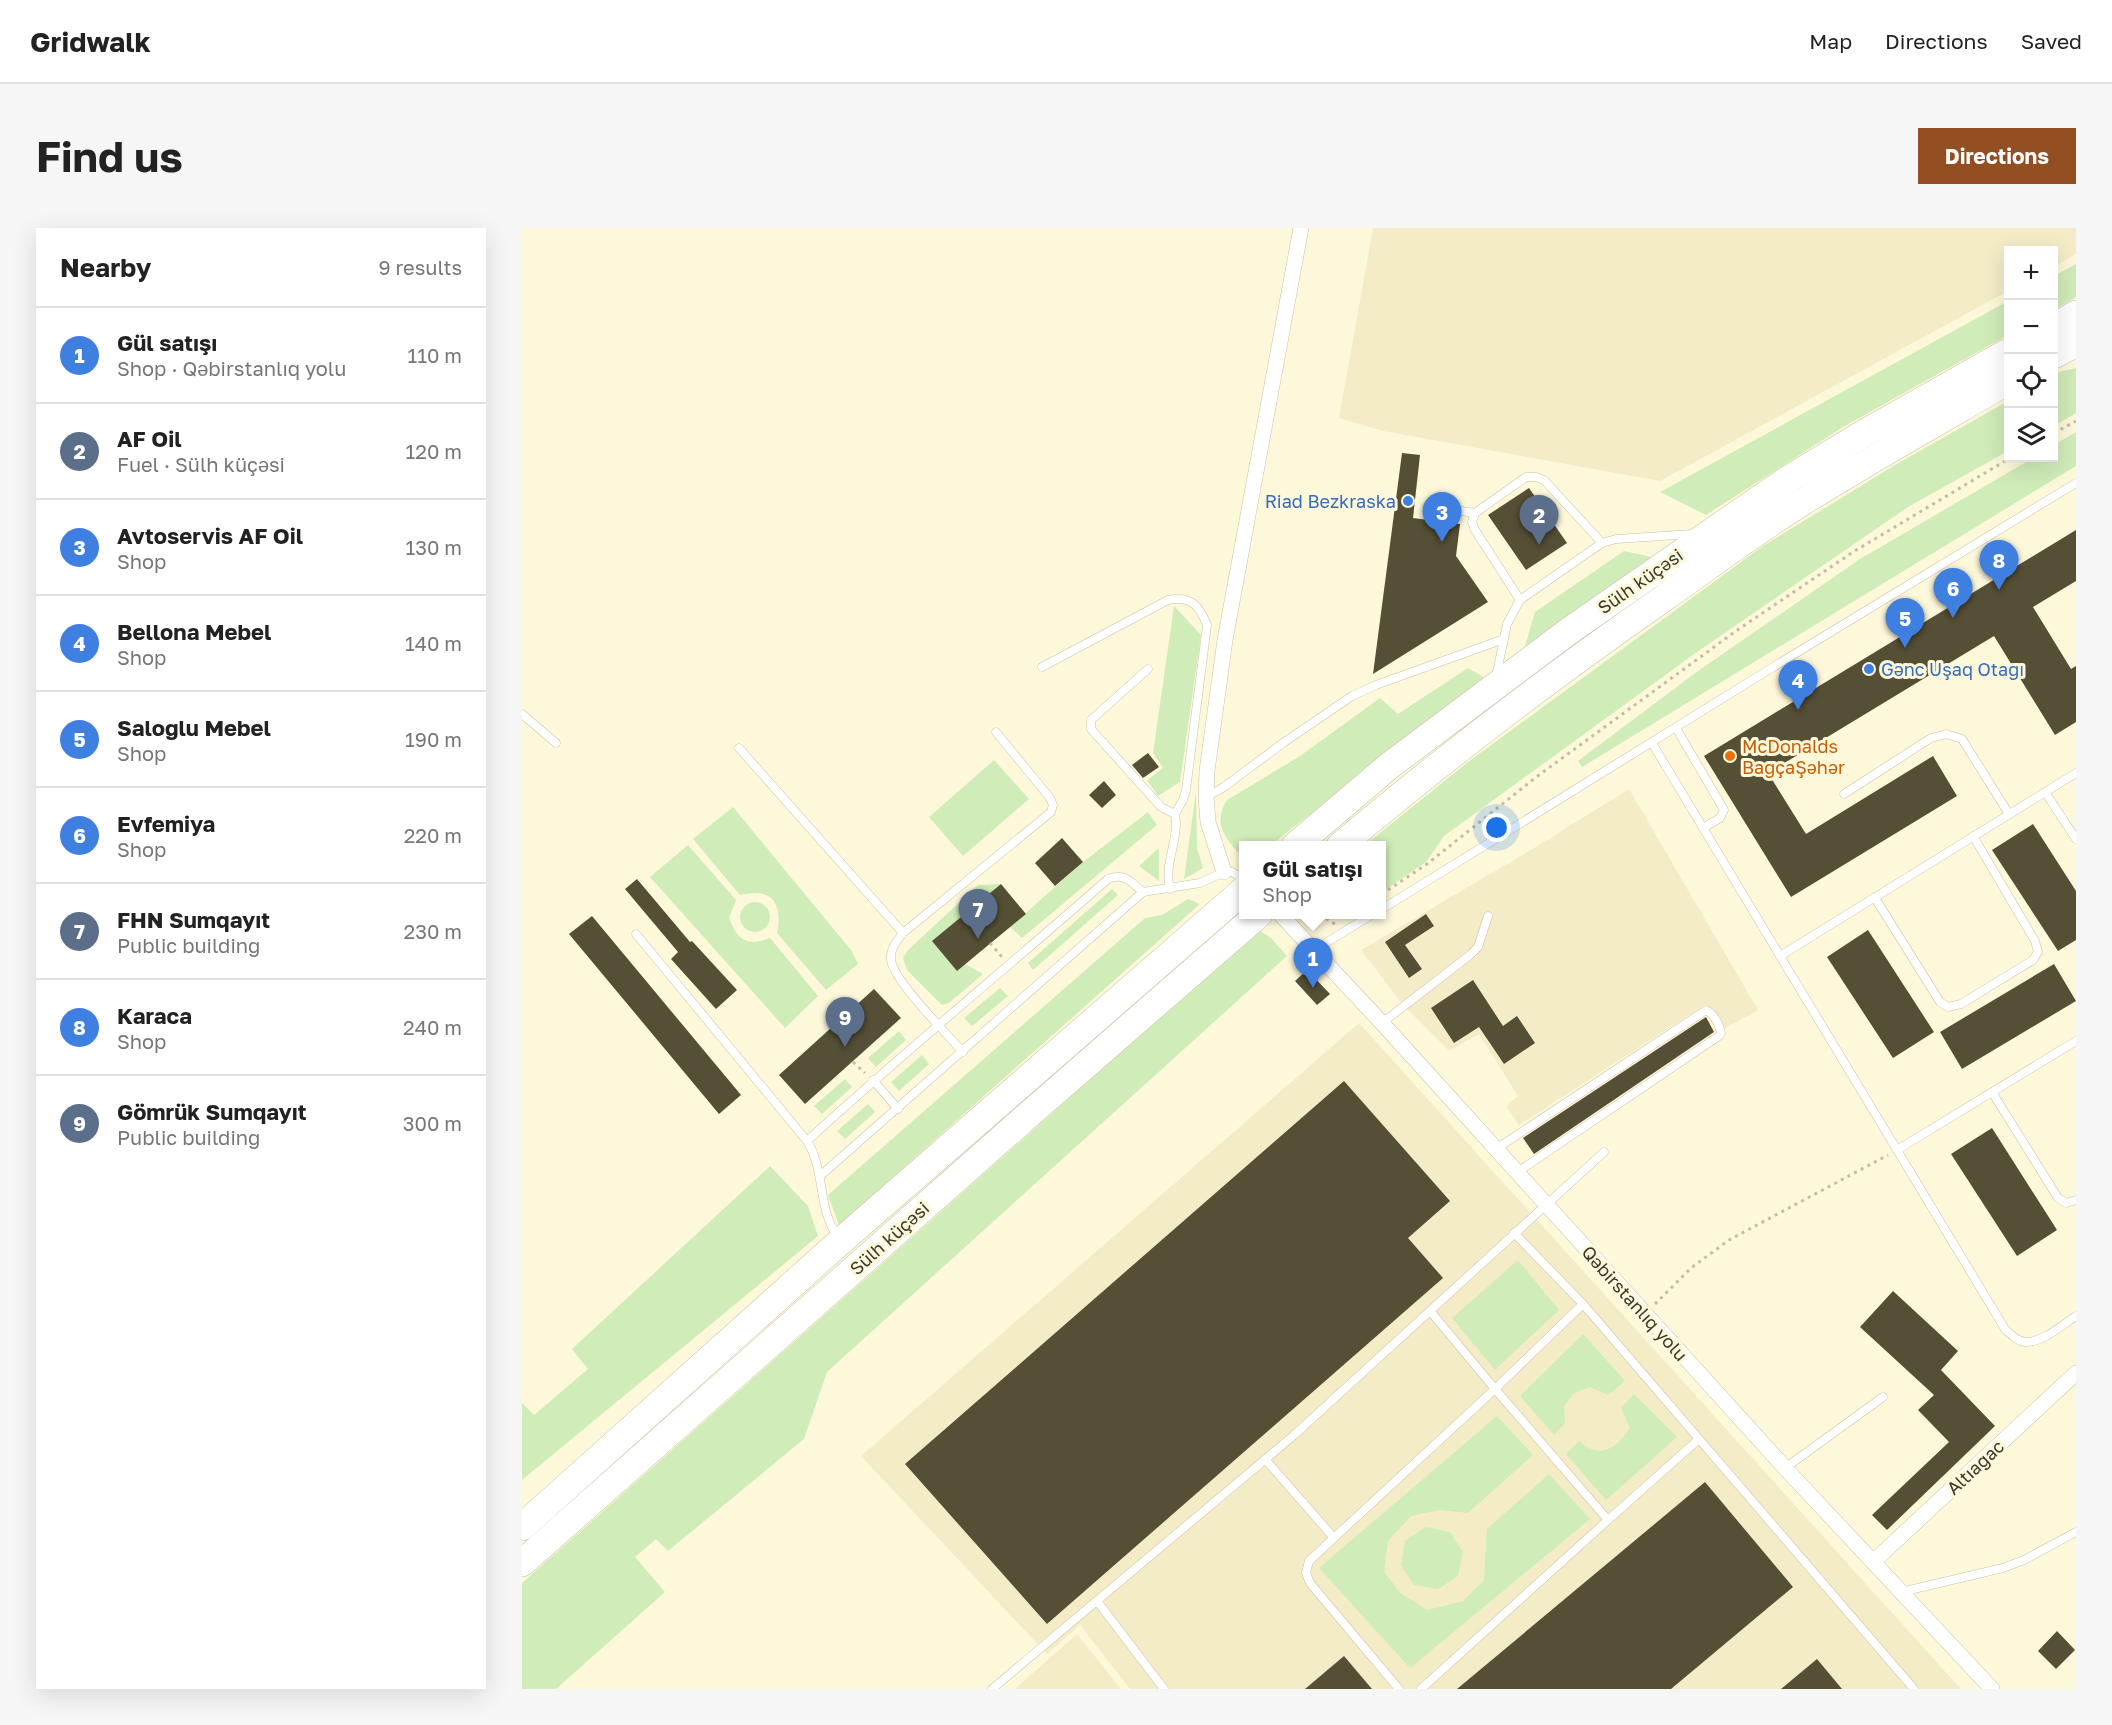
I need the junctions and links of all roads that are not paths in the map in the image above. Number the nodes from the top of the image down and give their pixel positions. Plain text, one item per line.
1 (1301, 228) edge
2 (2076, 315) edge
3 (2063, 346) edge
4 (2004, 354) edge
5 (2004, 383) edge
6 (2076, 483) edge
7 (1427, 506) dead end
8 (1475, 513) junction
9 (1710, 533) junction
10 (1602, 543) junction
11 (1520, 600) junction
12 (1504, 639) junction
13 (1042, 667) dead end
14 (1148, 669) dead end
15 (1494, 687) junction
16 (522, 714) edge
17 (1676, 728) junction
18 (996, 732) dead end
19 (556, 743) dead end
20 (1652, 743) junction
21 (739, 748) dead end
22 (2076, 773) edge
23 (2045, 792) junction
24 (1844, 794) dead end
25 (1206, 797) junction
26 (1174, 814) junction
27 (2009, 814) junction
28 (1703, 828) junction
29 (1973, 836) junction
30 (2076, 839) edge
31 (1301, 841) edge
32 (1346, 841) edge
33 (1224, 872) junction
34 (1239, 876) edge
35 (1170, 889) junction
36 (1143, 892) junction
37 (1239, 894) edge
38 (1875, 897) junction
39 (1386, 907) edge
40 (1488, 916) dead end
41 (1254, 919) edge
42 (1284, 919) edge
43 (1366, 919) edge
44 (903, 933) junction
45 (636, 934) dead end
46 (1314, 951) junction
47 (1780, 956) junction
48 (1382, 1023) junction
49 (940, 1025) junction
50 (2076, 1041) edge
51 (963, 1052) junction
52 (873, 1080) junction
53 (1992, 1092) junction
54 (898, 1109) junction
55 (807, 1142) junction
56 (1496, 1149) junction
57 (1897, 1150) junction
58 (1604, 1152) dead end
59 (1516, 1173) junction
60 (820, 1176) junction
61 (2076, 1200) edge
62 (1546, 1205) junction
63 (1514, 1233) junction
64 (841, 1241) junction
65 (1583, 1304) junction
66 (1431, 1312) junction
67 (2076, 1316) edge
68 (2076, 1373) edge
69 (1495, 1389) junction
70 (1883, 1397) dead end
71 (1699, 1439) junction
72 (1265, 1459) junction
73 (1785, 1468) junction
74 (1608, 1520) junction
75 (522, 1527) edge
76 (2076, 1532) edge
77 (1334, 1538) junction
78 (1874, 1562) junction
79 (522, 1563) edge
80 (1901, 1592) junction
81 (1097, 1601) junction
82 (992, 1689) edge
83 (1164, 1689) edge
84 (1399, 1689) edge
85 (1421, 1689) edge
86 (1914, 1689) edge
87 (1992, 1689) edge

1 - 25 street
2 - 3 highway
4 - 9 highway, Sülh küçəsi
5 - 32 highway, Sülh küçəsi
6 - 17 lane
7 - 8 lane
8 - 10 lane
8 - 11 lane
9 - 10 lane
9 - 15 highway, Sülh küçəsi
10 - 11 lane
11 - 12 lane
12 - 15 lane
12 - 25 lane
13 - 26 lane
14 - 26 lane
15 - 31 highway, Sülh küçəsi
16 - 19 lane
17 - 20 lane
17 - 28 lane
18 - 44 lane
20 - 28 lane
20 - 39 lane
21 - 44 lane
22 - 23 lane
23 - 27 lane
23 - 30 lane
24 - 27 lane
25 - 33 street
26 - 35 lane
27 - 29 lane
28 - 47 lane
29 - 38 lane
29 - 38 lane
33 - 34 lane
33 - 35 lane
35 - 36 lane
36 - 49 lane
36 - 51 lane
37 - 64 highway, Sülh küçəsi
38 - 47 lane
40 - 48 lane
41 - 79 highway, Sülh küçəsi
42 - 46 street, Qəbirstanlıq yolu
43 - 46 lane
44 - 49 lane
45 - 55 lane
46 - 48 street, Qəbirstanlıq yolu
47 - 57 lane
48 - 56 street, Qəbirstanlıq yolu
49 - 51 lane
49 - 52 lane
50 - 53 lane
51 - 54 lane
52 - 54 lane
52 - 55 lane
53 - 57 lane
53 - 61 lane
54 - 60 lane
55 - 60 lane
56 - 59 street, Qəbirstanlıq yolu
56 - 59 lane
57 - 67 lane
58 - 62 lane
59 - 62 street, Qəbirstanlıq yolu
60 - 64 lane
62 - 63 lane
62 - 73 street, Qəbirstanlıq yolu
63 - 65 lane
63 - 66 lane
64 - 75 highway, Sülh küçəsi
65 - 69 lane
65 - 71 lane
66 - 69 lane
66 - 72 lane
68 - 78 street, Altıağac
69 - 74 lane
69 - 77 lane
70 - 73 lane
71 - 74 lane
71 - 86 lane
72 - 77 lane
72 - 81 lane
73 - 78 street, Qəbirstanlıq yolu
74 - 85 lane
76 - 80 lane
77 - 84 lane
78 - 80 street, Qəbirstanlıq yolu
80 - 87 street, Qəbirstanlıq yolu
81 - 82 lane
81 - 83 lane

